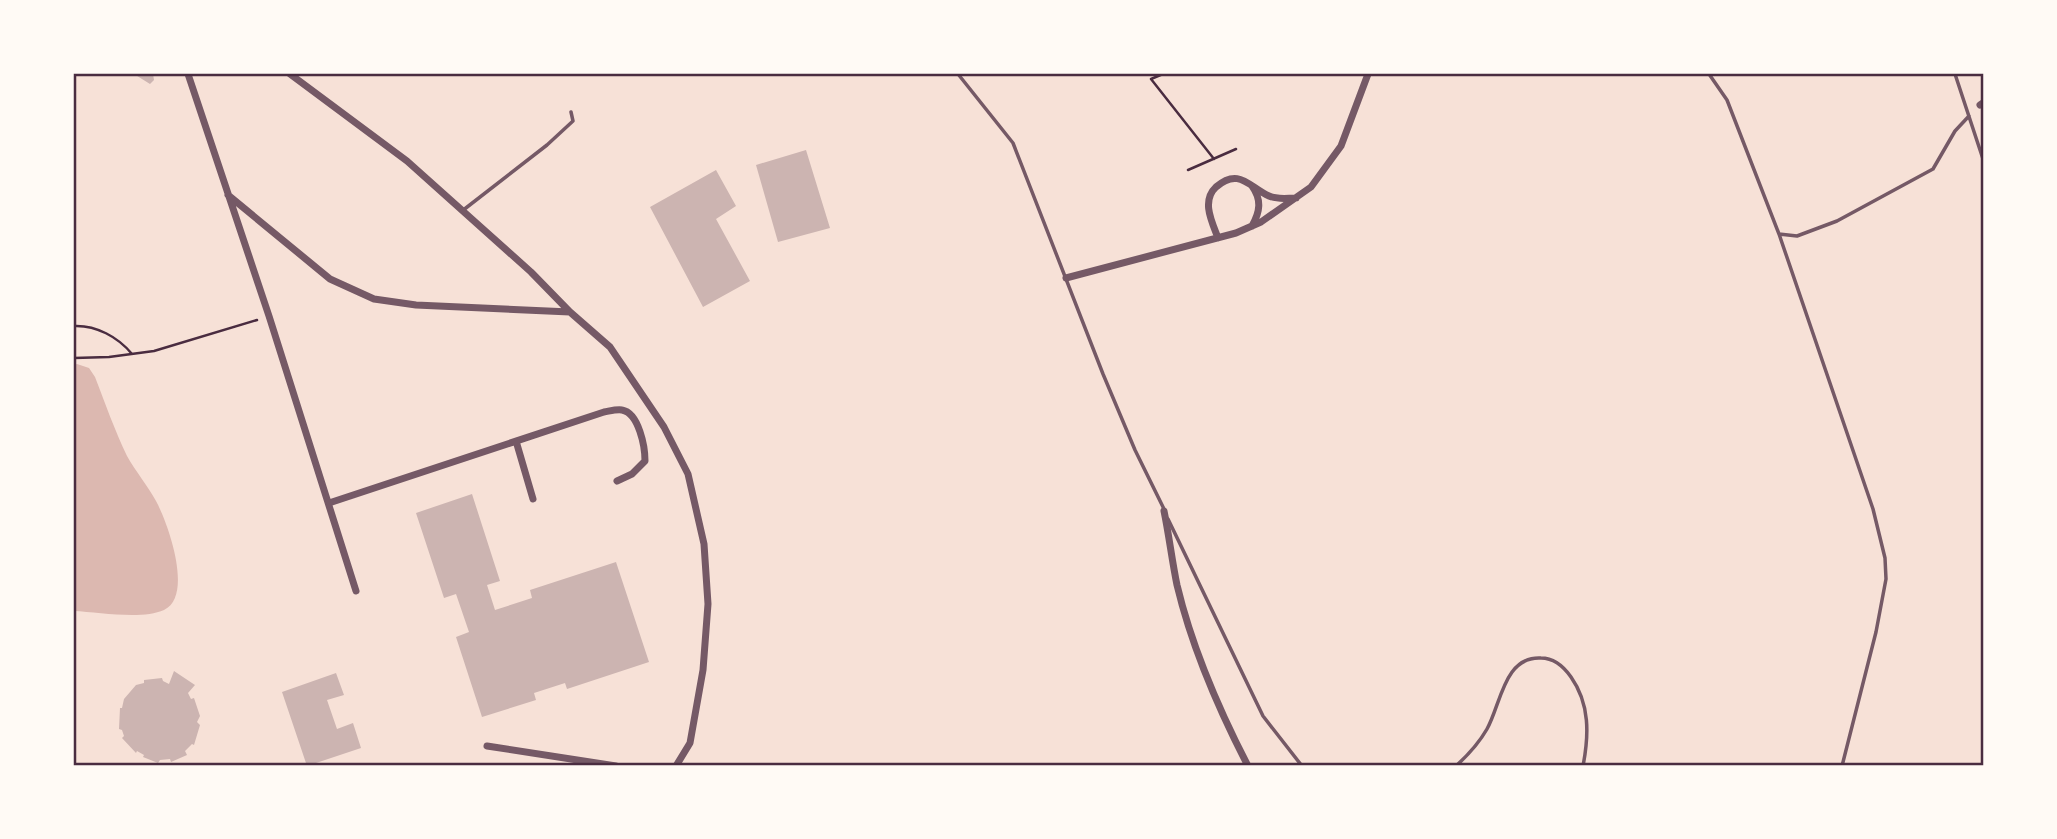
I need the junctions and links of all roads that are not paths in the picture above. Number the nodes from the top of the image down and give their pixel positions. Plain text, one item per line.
1 (188, 74) edge
2 (290, 74) edge
3 (958, 74) edge
4 (1368, 74) edge
5 (1709, 74) edge
6 (1955, 74) edge
7 (571, 112) dead end
8 (1969, 116) junction
9 (1983, 159) edge
10 (1250, 183) junction
11 (228, 195) junction
12 (1297, 197) junction
13 (463, 211) junction
14 (1252, 226) junction
15 (1779, 234) junction
16 (1218, 238) junction
17 (1066, 278) junction
18 (570, 312) junction
19 (516, 441) junction
20 (617, 481) dead end
21 (533, 499) dead end
22 (329, 503) junction
23 (1164, 511) junction
24 (356, 591) dead end
25 (487, 746) dead end
26 (616, 765) edge
27 (676, 765) edge
28 (1248, 765) edge
29 (1302, 765) edge
30 (1456, 765) edge
31 (1583, 765) edge
32 (1842, 765) edge

1 - 11 street
2 - 13 street
3 - 17 lane
4 - 12 street
5 - 15 lane
6 - 8 lane
7 - 13 lane
8 - 9 lane
8 - 15 lane
10 - 12 street
10 - 14 street
10 - 16 street
11 - 18 street
11 - 22 street
12 - 14 street
13 - 18 street
14 - 16 street
15 - 32 lane
16 - 17 street
17 - 23 lane
18 - 27 street
19 - 20 street
19 - 21 street
19 - 22 street
22 - 24 street
23 - 28 street
23 - 29 lane
25 - 26 street
30 - 31 lane

